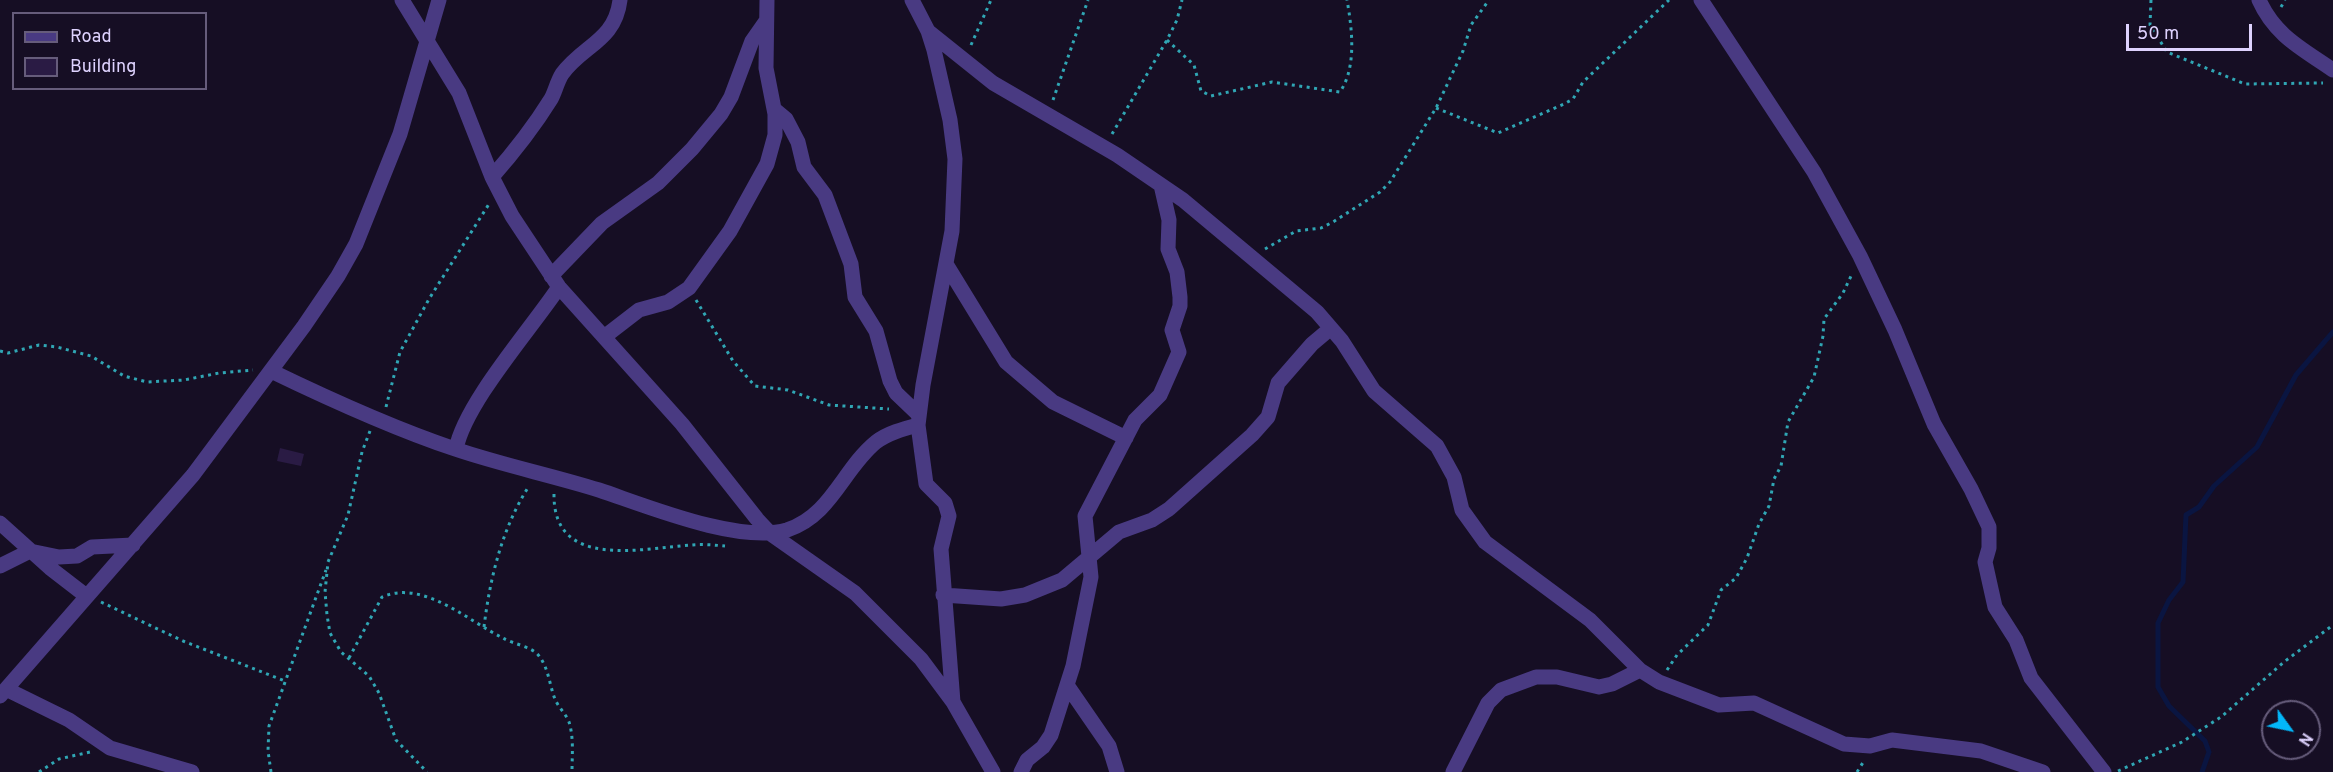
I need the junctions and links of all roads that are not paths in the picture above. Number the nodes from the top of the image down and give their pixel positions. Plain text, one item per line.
1 (402, 0) edge
2 (439, 0) edge
3 (620, 0) edge
4 (767, 0) edge
5 (912, 0) edge
6 (1701, 0) edge
7 (2259, 0) edge
8 (766, 21) junction
9 (928, 31) junction
10 (426, 42) junction
11 (2333, 70) edge
12 (774, 109) junction
13 (496, 184) junction
14 (1161, 185) junction
15 (946, 264) junction
16 (555, 281) junction
17 (1331, 328) junction
18 (604, 337) junction
19 (271, 371) junction
20 (916, 416) junction
21 (1126, 438) junction
22 (456, 449) junction
23 (0, 523) edge
24 (771, 534) junction
25 (133, 544) junction
26 (30, 551) junction
27 (1090, 555) junction
28 (0, 566) edge
29 (85, 595) junction
30 (943, 595) junction
31 (1640, 670) junction
32 (1067, 685) junction
33 (3, 692) edge
34 (953, 702) junction
35 (2105, 771) edge
36 (192, 772) edge
37 (993, 772) edge
38 (1021, 772) edge
39 (1117, 772) edge
40 (1453, 772) edge
41 (2043, 772) edge

1 - 10 street
2 - 10 street
3 - 13 street
4 - 8 street
5 - 9 street
6 - 35 street
7 - 11 street
8 - 12 street
8 - 16 street
9 - 14 street
9 - 15 street
10 - 13 street
10 - 19 street
12 - 18 street
12 - 20 street
13 - 16 street
14 - 17 street
14 - 21 street
15 - 20 street
15 - 21 street
16 - 18 street
16 - 22 street
17 - 27 street
17 - 31 street
18 - 24 street
19 - 22 street
19 - 25 street
20 - 24 street
20 - 30 street
21 - 27 street
22 - 24 street
23 - 26 street
24 - 34 street
25 - 26 street
25 - 29 street
26 - 28 street
26 - 29 street
27 - 30 street
27 - 32 street
29 - 33 street
30 - 34 street
31 - 40 street
31 - 41 street
32 - 38 street
32 - 39 street
33 - 36 street
34 - 37 street

